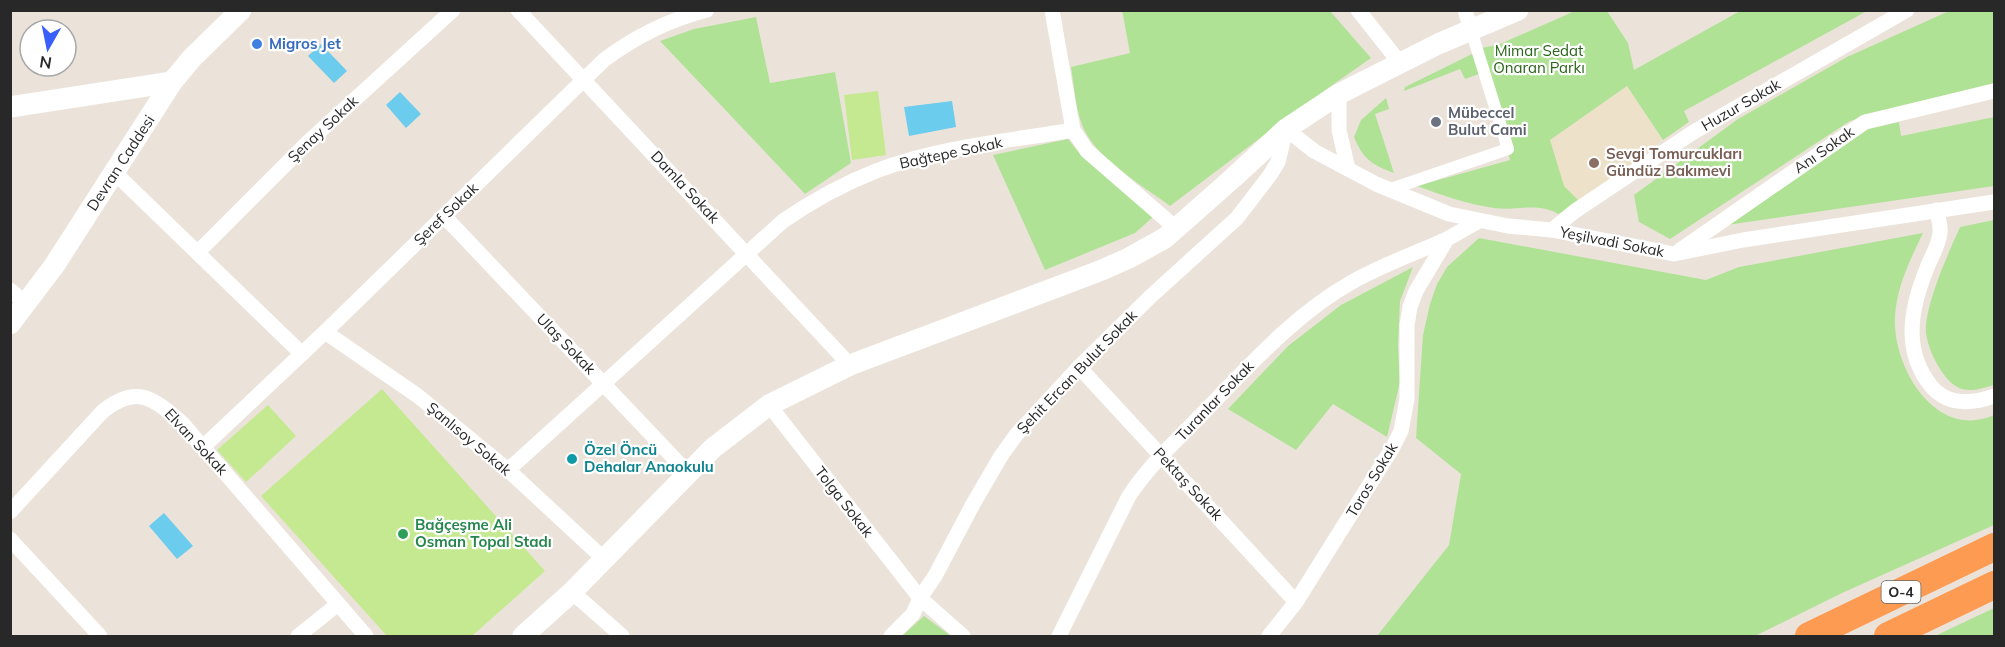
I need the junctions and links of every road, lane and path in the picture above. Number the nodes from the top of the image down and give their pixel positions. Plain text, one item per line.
1 (241, 10) edge
2 (453, 10) edge
3 (518, 10) edge
4 (707, 10) edge
5 (1052, 10) edge
6 (1358, 10) edge
7 (1518, 10) edge
8 (1907, 10) edge
9 (1468, 20) edge
10 (1400, 63) junction
11 (583, 79) junction
12 (172, 82) junction
13 (1995, 91) edge
14 (1339, 94) junction
15 (10, 107) edge
16 (1286, 129) junction
17 (1073, 130) junction
18 (1348, 169) junction
19 (115, 173) junction
20 (1388, 189) junction
21 (1995, 202) edge
22 (1937, 210) junction
23 (444, 216) junction
24 (1479, 221) junction
25 (1177, 229) junction
26 (1552, 230) junction
27 (1447, 239) junction
28 (198, 252) junction
29 (747, 254) junction
30 (1674, 254) junction
31 (10, 290) edge
32 (27, 304) junction
33 (10, 324) edge
34 (325, 332) junction
35 (302, 354) junction
36 (850, 364) junction
37 (1078, 367) junction
38 (604, 383) junction
39 (1995, 396) edge
40 (769, 405) junction
41 (203, 447) junction
42 (1162, 455) junction
43 (508, 470) junction
44 (688, 473) junction
45 (10, 512) edge
46 (10, 539) edge
47 (1995, 547) edge
48 (604, 559) junction
49 (1995, 585) edge
50 (572, 592) junction
51 (920, 598) junction
52 (1296, 602) junction
53 (338, 604) junction
54 (100, 636) edge
55 (298, 636) edge
56 (366, 636) edge
57 (523, 636) edge
58 (622, 636) edge
59 (891, 636) edge
60 (963, 636) edge
61 (1059, 636) edge
62 (1269, 636) edge
63 (1809, 636) edge
64 (1888, 636) edge

1 - 12 main road, Devran Caddesi
2 - 28 street, Şenay Sokak
3 - 11 street, Damla Sokak
4 - 11 street, Şeref Sokak
5 - 17 street
6 - 10 street
7 - 9 main road
8 - 26 street, Huzur Sokak
9 - 10 main road
9 - 20 street
10 - 14 main road
11 - 23 street, Şeref Sokak
11 - 29 street, Damla Sokak
12 - 15 main road
12 - 19 main road, Devran Caddesi
13 - 30 street, Anı Sokak
14 - 16 main road
14 - 18 street
16 - 18 street, Yeşilvadi Sokak
16 - 25 main road
16 - 37 street, Şehit Ercan Bulut Sokak
17 - 25 street
17 - 29 street, Bağtepe Sokak
18 - 20 street, Yeşilvadi Sokak
19 - 28 street
19 - 32 main road, Devran Caddesi
20 - 24 street, Yeşilvadi Sokak
21 - 22 street, Yeşilvadi Sokak
22 - 30 street, Yeşilvadi Sokak
22 - 39 street
23 - 34 street, Şeref Sokak
23 - 38 street, Ulaş Sokak
24 - 26 street, Yeşilvadi Sokak
24 - 27 street, Toros Sokak
25 - 36 main road
26 - 30 street, Yeşilvadi Sokak
27 - 42 street, Turanlar Sokak
27 - 52 street, Toros Sokak
28 - 35 street
29 - 36 street, Damla Sokak
29 - 38 street, Bağtepe Sokak
31 - 32 street
32 - 33 main road, Devran Caddesi
34 - 35 street, Şeref Sokak
34 - 43 street, Şanlısoy Sokak
35 - 41 street, Şeref Sokak
36 - 40 main road
37 - 42 street, Pektaş Sokak
37 - 51 street, Şehit Ercan Bulut Sokak
38 - 43 street, Bağtepe Sokak
38 - 44 street, Ulaş Sokak
40 - 44 main road
40 - 51 street, Tolga Sokak
41 - 45 street, Elvan Sokak
41 - 53 street, Elvan Sokak
42 - 52 street, Pektaş Sokak
42 - 61 street, Turanlar Sokak
43 - 48 street, Şanlısoy Sokak
44 - 48 main road
46 - 54 street
47 - 63 highway, O-4
48 - 50 main road
49 - 64 highway, O-4
50 - 57 main road
50 - 58 street
51 - 59 street, Şehit Ercan Bulut Sokak
51 - 60 street, Tolga Sokak
52 - 62 street, Toros Sokak
53 - 55 street
53 - 56 street, Elvan Sokak

